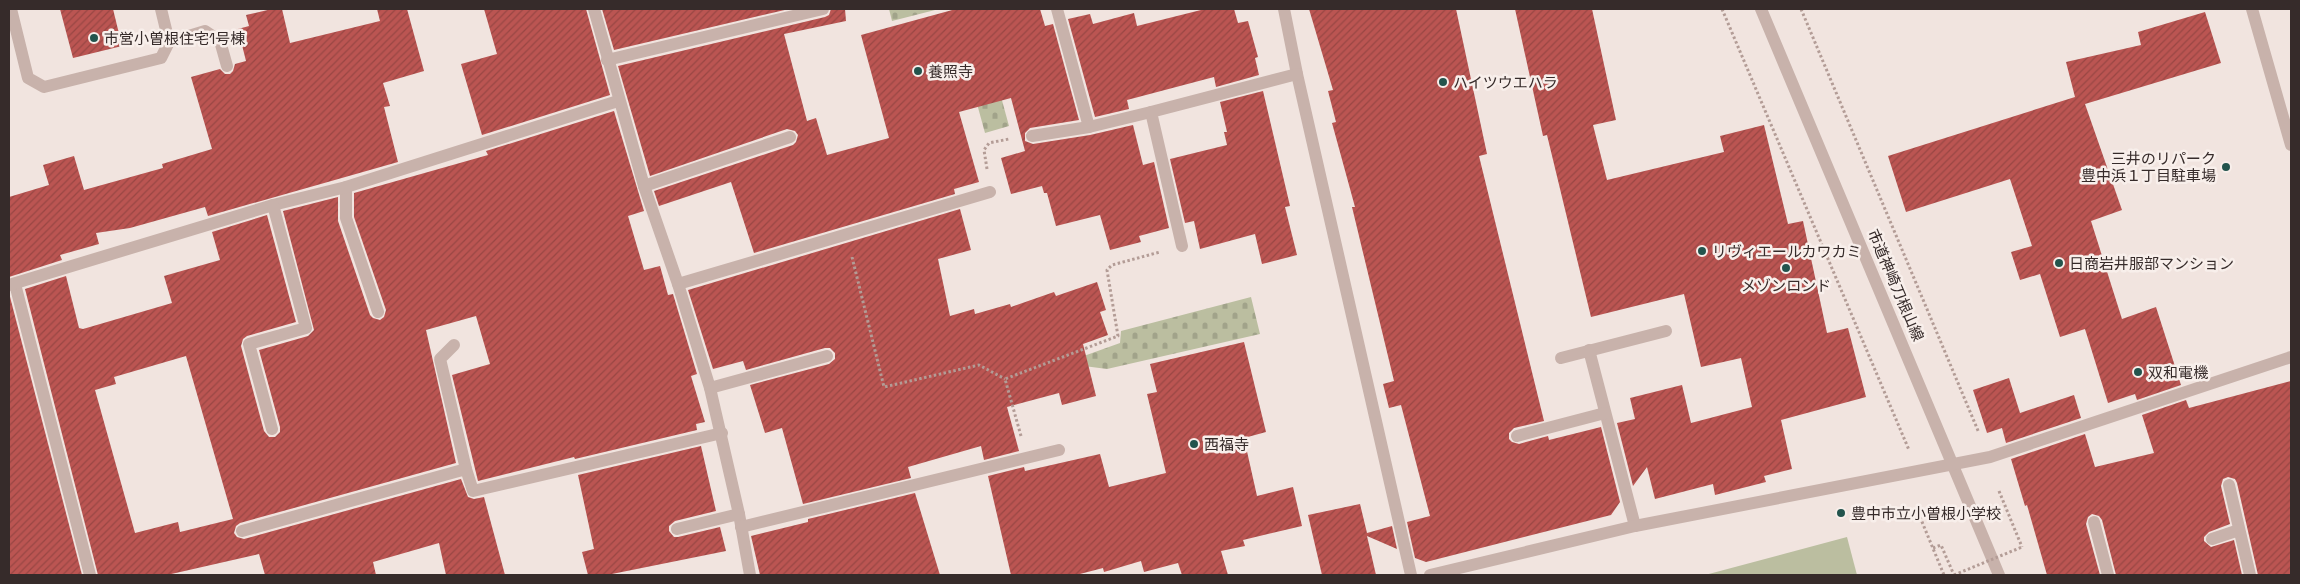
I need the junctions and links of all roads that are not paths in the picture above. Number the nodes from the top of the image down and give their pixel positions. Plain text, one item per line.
1 (10, 9) edge
2 (161, 9) edge
3 (594, 9) edge
4 (823, 9) edge
5 (1056, 9) edge
6 (1284, 9) edge
7 (1761, 9) edge
8 (2252, 9) edge
9 (169, 42) junction
10 (607, 60) junction
11 (227, 66) dead end
12 (1297, 74) junction
13 (618, 101) junction
14 (1151, 112) junction
15 (1089, 127) junction
16 (1032, 136) road end
17 (790, 137) dead end
18 (2291, 145) edge
19 (644, 186) junction
20 (346, 187) junction
21 (990, 192) road end
22 (273, 205) junction
23 (1182, 246) road end
24 (678, 284) junction
25 (12, 285) edge
26 (378, 312) dead end
27 (1666, 331) dead end
28 (454, 345) dead end
29 (1589, 350) junction
30 (827, 356) dead end
31 (2291, 357) edge
32 (1561, 358) dead end
33 (710, 388) junction
34 (1606, 413) junction
35 (272, 429) dead end
36 (722, 433) junction
37 (1517, 436) dead end
38 (1059, 450) dead end
39 (1954, 465) junction
40 (466, 470) junction
41 (2229, 485) dead end
42 (739, 514) junction
43 (2094, 522) dead end
44 (1634, 526) junction
45 (741, 527) junction
46 (677, 529) dead end
47 (2239, 530) junction
48 (242, 531) dead end
49 (2212, 539) dead end
50 (90, 575) edge
51 (750, 575) edge
52 (1411, 575) edge
53 (1430, 575) edge
54 (1999, 575) edge
55 (2108, 575) edge
56 (2250, 575) edge

1 - 9 street
2 - 9 street
3 - 10 street
4 - 10 street
5 - 15 street
6 - 12 street
7 - 39 street, 市道神崎刀根山線
8 - 18 street
9 - 11 street
10 - 13 street
12 - 14 street
12 - 52 street
13 - 19 street
13 - 20 street
14 - 15 street
14 - 23 street
15 - 16 street
17 - 19 street
19 - 24 street
20 - 22 street
20 - 26 street
21 - 24 street
22 - 25 street
22 - 35 street
24 - 33 street
25 - 50 street
27 - 29 street
28 - 40 street
29 - 32 street
29 - 34 street
30 - 33 street
31 - 39 street
33 - 36 street
34 - 37 street
34 - 44 street
36 - 40 street
36 - 42 street
38 - 45 street
39 - 44 street
39 - 54 street, 市道神崎刀根山線
40 - 48 street
41 - 47 street
42 - 45 street
42 - 46 street
43 - 55 street
44 - 53 street
45 - 51 street
47 - 49 street
47 - 56 street

